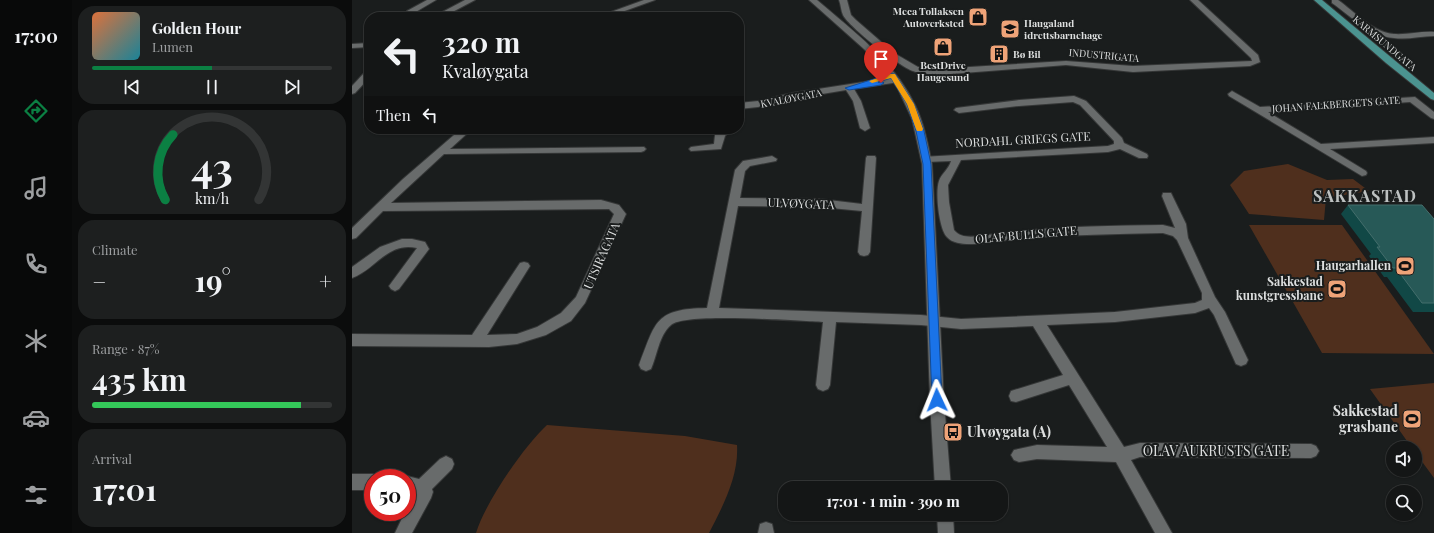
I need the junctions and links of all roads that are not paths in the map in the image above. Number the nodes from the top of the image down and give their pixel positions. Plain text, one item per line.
1 (432, 0) edge
2 (471, 0) edge
3 (651, 0) edge
4 (812, 0) edge
5 (843, 0) edge
6 (1194, 0) edge
7 (1321, 1) edge
8 (1335, 1) edge
9 (411, 12) dead end
10 (447, 12) edge
11 (616, 12) edge
12 (1434, 34) edge
13 (364, 45) edge
14 (352, 46) edge
15 (364, 78) edge
16 (894, 78) junction
17 (849, 88) junction
18 (352, 91) edge
19 (1232, 94) dead end
20 (1434, 97) edge
21 (744, 108) edge
22 (958, 110) dead end
23 (1261, 110) junction
24 (1434, 116) edge
25 (865, 128) dead end
26 (461, 134) edge
27 (721, 134) edge
28 (1434, 140) edge
29 (1120, 145) junction
30 (1321, 147) junction
31 (641, 149) dead end
32 (694, 149) dead end
33 (442, 151) junction
34 (1143, 156) dead end
35 (956, 157) junction
36 (871, 158) dead end
37 (772, 159) dead end
38 (926, 159) junction
39 (1362, 172) dead end
40 (1168, 196) dead end
41 (734, 202) junction
42 (379, 207) junction
43 (867, 208) junction
44 (352, 234) edge
45 (1182, 238) junction
46 (864, 252) dead end
47 (524, 266) dead end
48 (352, 273) edge
49 (395, 286) dead end
50 (1209, 298) junction
51 (712, 313) junction
52 (830, 317) junction
53 (1037, 321) junction
54 (934, 322) junction
55 (352, 340) edge
56 (476, 341) junction
57 (1241, 360) dead end
58 (646, 365) dead end
59 (1073, 378) junction
60 (823, 385) dead end
61 (1016, 396) dead end
62 (1311, 451) dead end
63 (1019, 455) dead end
64 (1120, 455) junction
65 (446, 464) dead end
66 (943, 481) edge
67 (352, 482) edge
68 (364, 482) edge
69 (416, 484) edge
70 (416, 486) edge
71 (416, 510) edge
72 (410, 521) edge
73 (945, 521) edge
74 (403, 533) edge
75 (946, 533) edge
76 (1164, 533) edge

1 - 9 street
2 - 10 street
3 - 11 street
4 - 16 street
5 - 6 street, INDUSTRIGATA
7 - 20 highway, KARMSUNDGATA
8 - 12 street
13 - 14 street
15 - 18 street
16 - 17 street, KVALØYGATA
16 - 38 street
17 - 21 street, KVALØYGATA
17 - 25 street
19 - 23 street, JOHAN FALKBERGETS GATE
22 - 29 street, NORDAHL GRIEGS GATE
23 - 24 street, JOHAN FALKBERGETS GATE
23 - 30 street, JOHAN FALKBERGETS GATE
26 - 33 street
27 - 32 street
28 - 30 street
29 - 34 street, NORDAHL GRIEGS GATE
29 - 35 street, NORDAHL GRIEGS GATE
30 - 39 street, JOHAN FALKBERGETS GATE
31 - 33 street
33 - 42 street
35 - 38 street, NORDAHL GRIEGS GATE
35 - 45 street, OLAF BULLS GATE
36 - 43 street
37 - 41 street
38 - 54 street
40 - 45 street
41 - 43 street, ULVØYGATA
41 - 51 street
42 - 44 street
42 - 56 street, UTSIRAGATA
43 - 46 street
45 - 50 street
47 - 56 street
48 - 49 street
50 - 53 street
50 - 57 street
51 - 52 street
51 - 58 street
52 - 54 street
52 - 60 street
53 - 54 street
53 - 59 street, OLAV AUKRUSTS GATE
54 - 66 street
55 - 56 street, UTSIRAGATA
59 - 61 street
59 - 64 street, OLAV AUKRUSTS GATE
62 - 64 street, OLAV AUKRUSTS GATE
63 - 64 street, OLAV AUKRUSTS GATE
64 - 76 street, OLAV AUKRUSTS GATE
65 - 69 street
67 - 68 street
70 - 71 street
72 - 74 street
73 - 75 street

